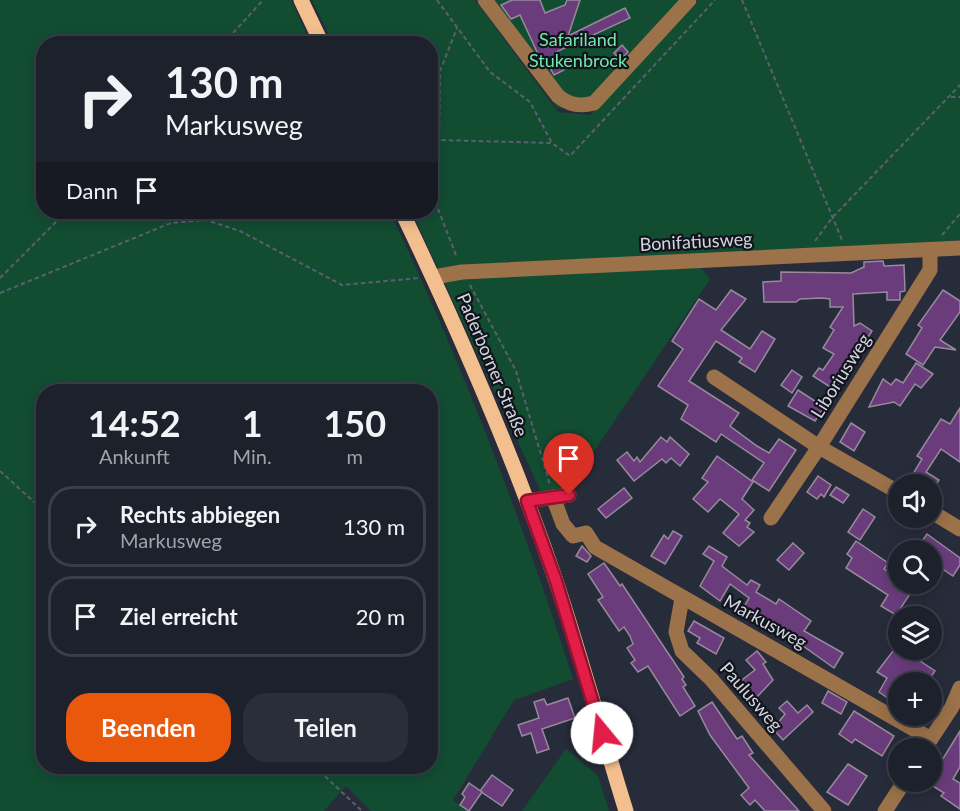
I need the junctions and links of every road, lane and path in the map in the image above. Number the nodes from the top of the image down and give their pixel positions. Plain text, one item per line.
1 (263, 0) edge
2 (301, 0) edge
3 (437, 0) edge
4 (485, 0) edge
5 (689, 0) edge
6 (742, 0) edge
7 (457, 28) junction
8 (230, 36) edge
9 (318, 36) edge
10 (960, 85) edge
11 (950, 97) junction
12 (960, 97) edge
13 (439, 140) dead end
14 (552, 143) dead end
15 (438, 209) edge
16 (960, 214) edge
17 (832, 218) junction
18 (59, 219) edge
19 (405, 219) edge
20 (960, 248) edge
21 (930, 250) junction
22 (848, 253) junction
23 (805, 255) junction
24 (462, 272) junction
25 (434, 277) junction
26 (0, 278) edge
27 (0, 292) edge
28 (714, 377) dead end
29 (819, 447) junction
30 (0, 471) edge
31 (888, 486) edge
32 (561, 496) junction
33 (527, 501) junction
34 (36, 505) edge
35 (771, 518) dead end
36 (942, 518) edge
37 (960, 529) edge
38 (682, 598) junction
39 (960, 688) edge
40 (918, 738) edge
41 (932, 738) edge
42 (323, 774) edge
43 (897, 792) edge
44 (362, 811) edge
45 (626, 811) edge
46 (824, 811) edge
47 (885, 811) edge

1 - 8 path
2 - 9 main road
3 - 7 path
4 - 5 street
6 - 17 path
7 - 13 path
7 - 14 path
10 - 11 path
11 - 12 path
11 - 17 path
15 - 24 path
16 - 21 path
17 - 22 path
17 - 23 path
18 - 26 path
19 - 25 main road, Paderborner Straße
20 - 21 street, Bonifatiusweg
21 - 22 street, Bonifatiusweg
21 - 29 street, Liboriusweg
22 - 23 street, Bonifatiusweg
23 - 24 street, Bonifatiusweg
24 - 25 street, Bonifatiusweg
24 - 32 path
25 - 27 path
25 - 33 main road, Paderborner Straße
28 - 29 street
29 - 31 street
29 - 35 street, Liboriusweg
30 - 34 path
32 - 33 street
32 - 38 street, Markusweg
33 - 45 main road, Paderborner Straße
36 - 37 street
38 - 40 street, Markusweg
38 - 46 street, Paulusweg
39 - 41 street
42 - 44 path
43 - 47 street

